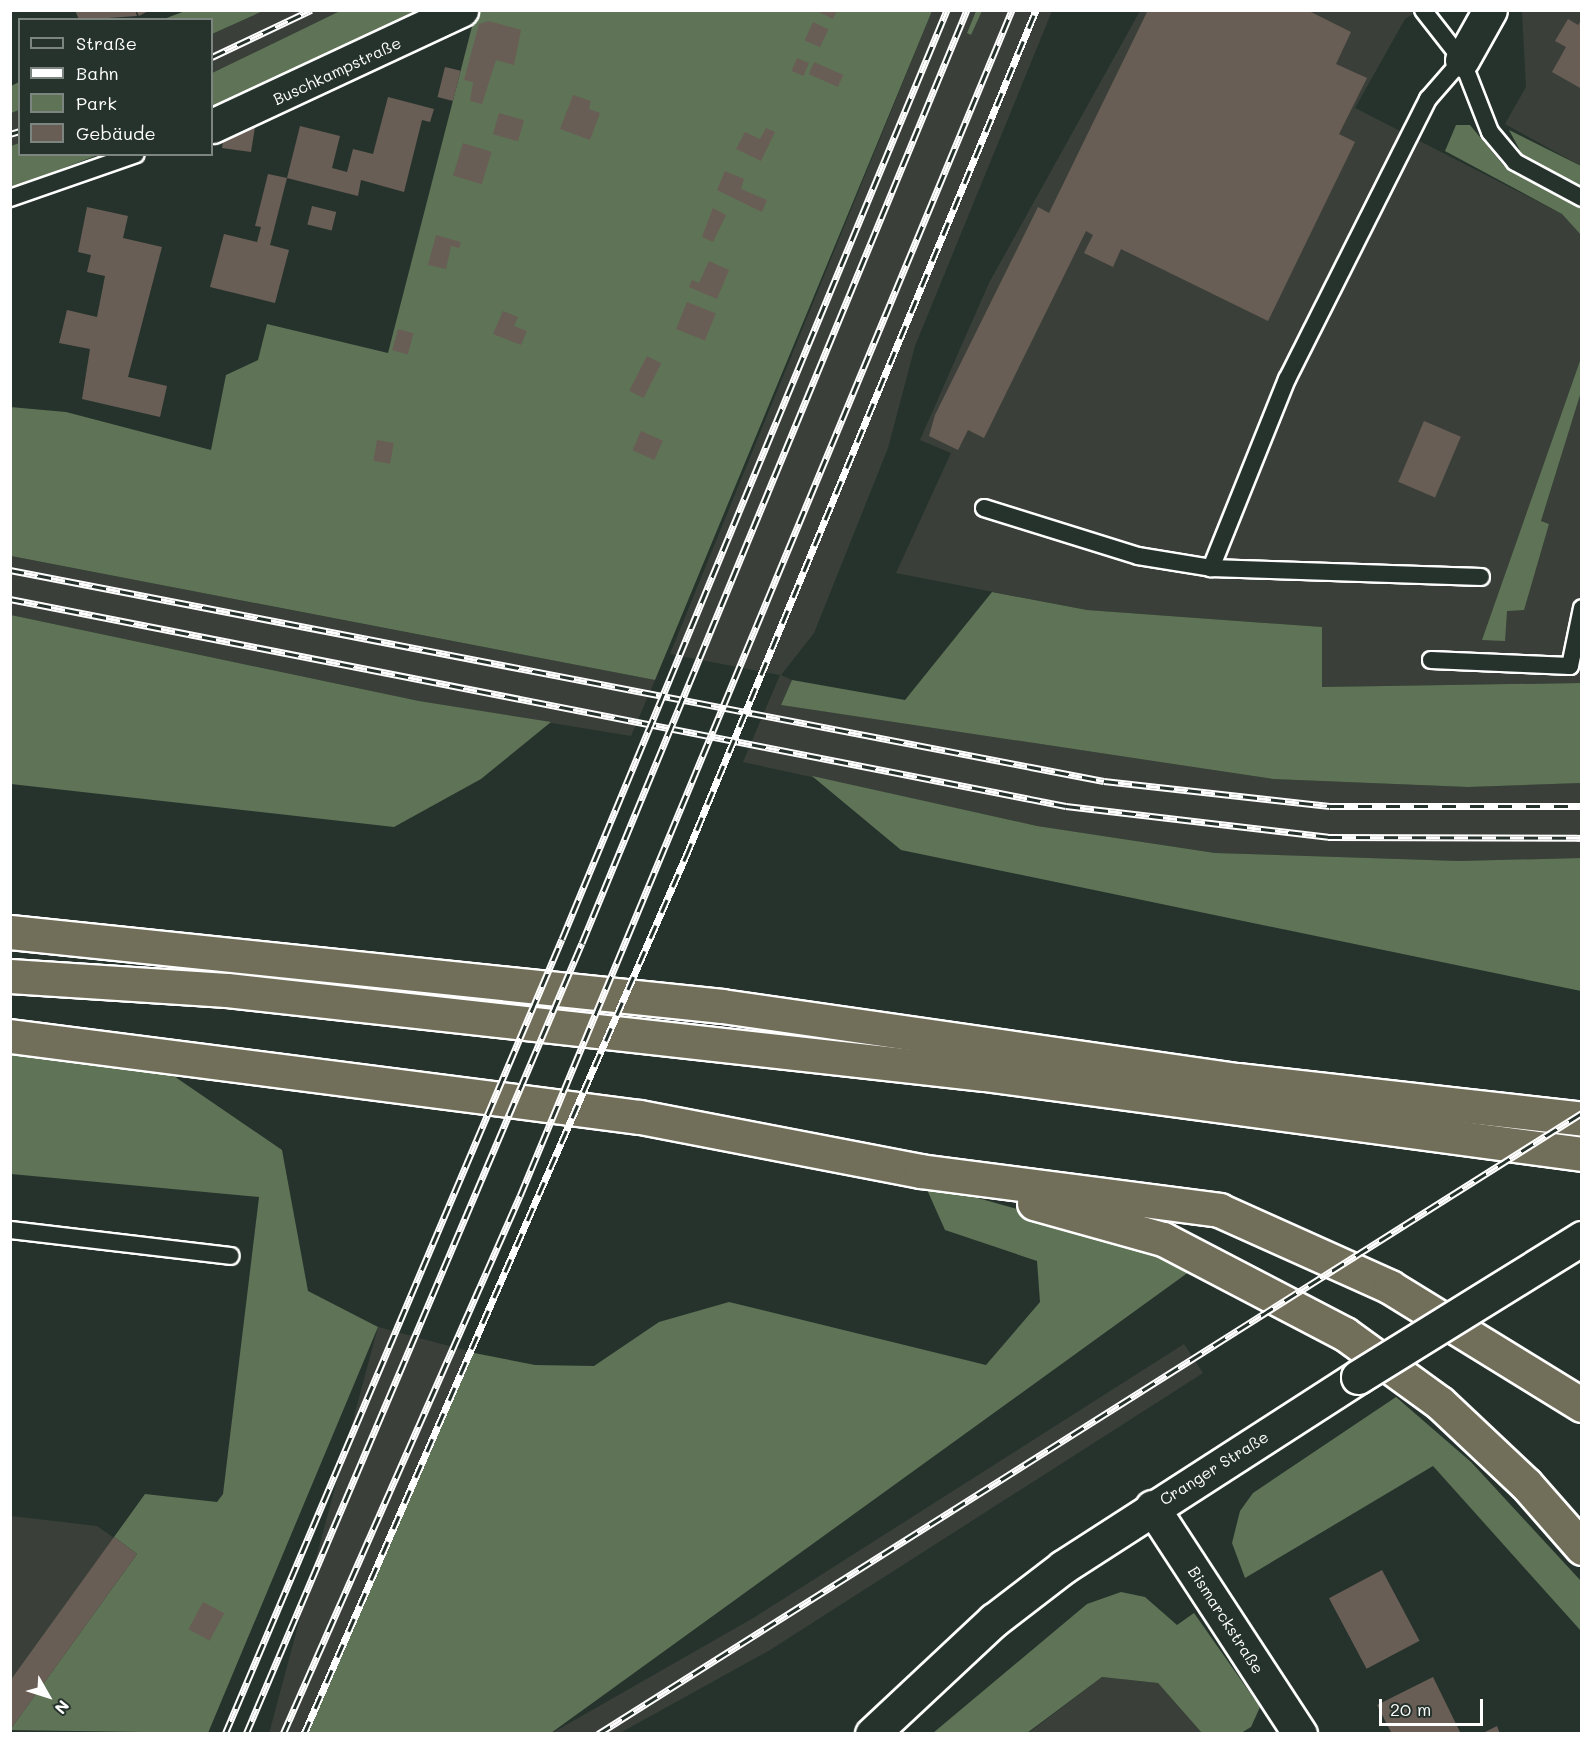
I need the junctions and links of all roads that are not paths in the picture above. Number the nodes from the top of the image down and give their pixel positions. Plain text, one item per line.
1 (460, 10) edge
2 (1422, 10) edge
3 (1490, 10) edge
4 (1461, 60) junction
5 (213, 126) edge
6 (130, 156) edge
7 (10, 198) edge
8 (1581, 198) edge
9 (984, 508) dead end
10 (1211, 568) junction
11 (1481, 577) dead end
12 (1581, 608) edge
13 (1431, 660) dead end
14 (10, 932) edge
15 (10, 976) edge
16 (10, 1036) edge
17 (1581, 1119) edge
18 (1581, 1154) edge
19 (920, 1171) junction
20 (10, 1230) edge
21 (1581, 1238) edge
22 (230, 1256) dead end
23 (1581, 1405) edge
24 (1152, 1507) junction
25 (1581, 1548) edge
26 (872, 1734) edge
27 (1300, 1734) edge

1 - 5 street, Buschkampstraße
2 - 4 lane
3 - 4 street
4 - 8 lane
4 - 10 lane
6 - 7 lane
9 - 10 lane
10 - 11 lane
12 - 13 lane
14 - 17 highway
15 - 18 highway
16 - 19 highway
19 - 23 highway
19 - 25 highway
20 - 22 lane
21 - 24 street, Cranger Straße, bridge
24 - 26 street, Cranger Straße
24 - 27 street, Bismarckstraße

